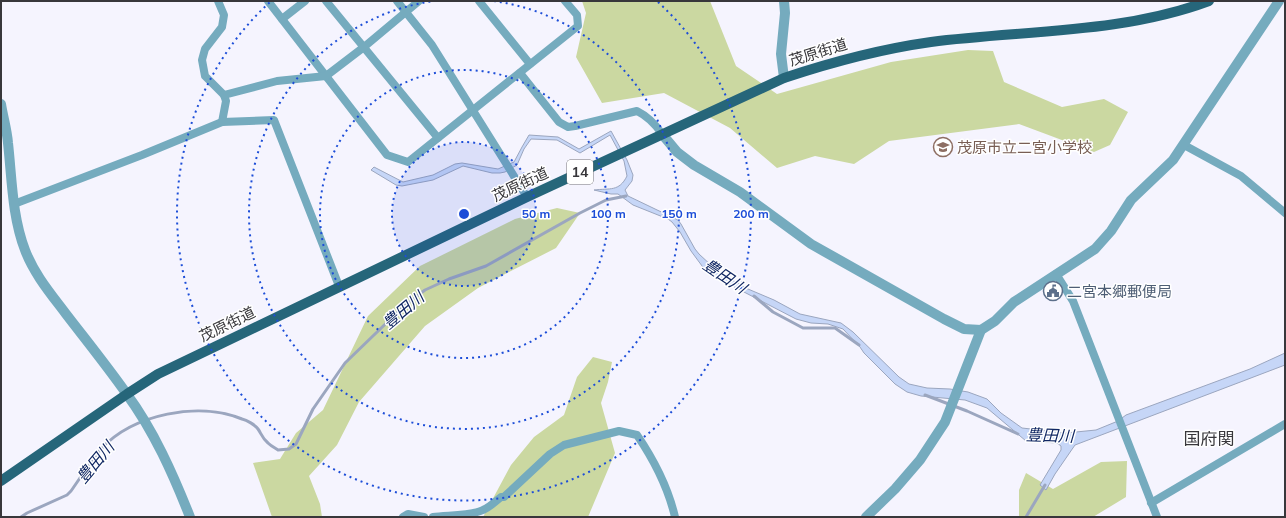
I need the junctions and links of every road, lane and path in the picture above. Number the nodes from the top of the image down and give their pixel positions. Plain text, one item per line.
1 (218, 1) edge
2 (268, 1) edge
3 (305, 1) edge
4 (326, 1) edge
5 (397, 1) edge
6 (419, 1) edge
7 (479, 1) edge
8 (565, 1) edge
9 (784, 1) edge
10 (1209, 1) edge
11 (1279, 1) edge
12 (406, 12) junction
13 (282, 19) junction
14 (364, 47) junction
15 (530, 64) junction
16 (520, 73) junction
17 (326, 76) junction
18 (784, 78) junction
19 (224, 95) junction
20 (1, 104) edge
21 (473, 110) junction
22 (222, 122) junction
23 (662, 134) junction
24 (438, 138) junction
25 (1184, 145) junction
26 (527, 197) junction
27 (14, 204) junction
28 (1285, 213) edge
29 (1056, 274) junction
30 (338, 286) junction
31 (981, 330) junction
32 (127, 394) junction
33 (1285, 424) edge
34 (1, 481) edge
35 (1151, 503) junction
36 (190, 517) edge
37 (403, 517) edge
38 (424, 517) edge
39 (433, 517) edge
40 (675, 517) edge
41 (866, 517) edge
42 (1157, 517) edge

1 - 19 street
2 - 13 street
3 - 13 street
4 - 14 street
5 - 12 street
6 - 12 street
7 - 15 street
8 - 15 street
9 - 18 street
10 - 18 main road, 茂原街道 / 14
11 - 25 street
12 - 14 street
12 - 21 street
13 - 17 street
14 - 17 street
14 - 24 street
15 - 16 street
16 - 21 street
16 - 23 street
17 - 19 street
17 - 24 street
18 - 23 main road, 茂原街道 / 14
19 - 22 street
20 - 27 street
21 - 24 street
21 - 26 street
22 - 27 street
22 - 30 street
23 - 26 main road, 茂原街道 / 14
23 - 31 street
25 - 28 street
25 - 29 street
26 - 30 main road, 茂原街道 / 14
27 - 32 street
29 - 31 street
29 - 35 street
30 - 32 main road, 茂原街道 / 14
31 - 41 street
32 - 34 main road, 茂原街道 / 14
32 - 36 street
33 - 35 street
35 - 42 street
37 - 38 street
39 - 40 street

